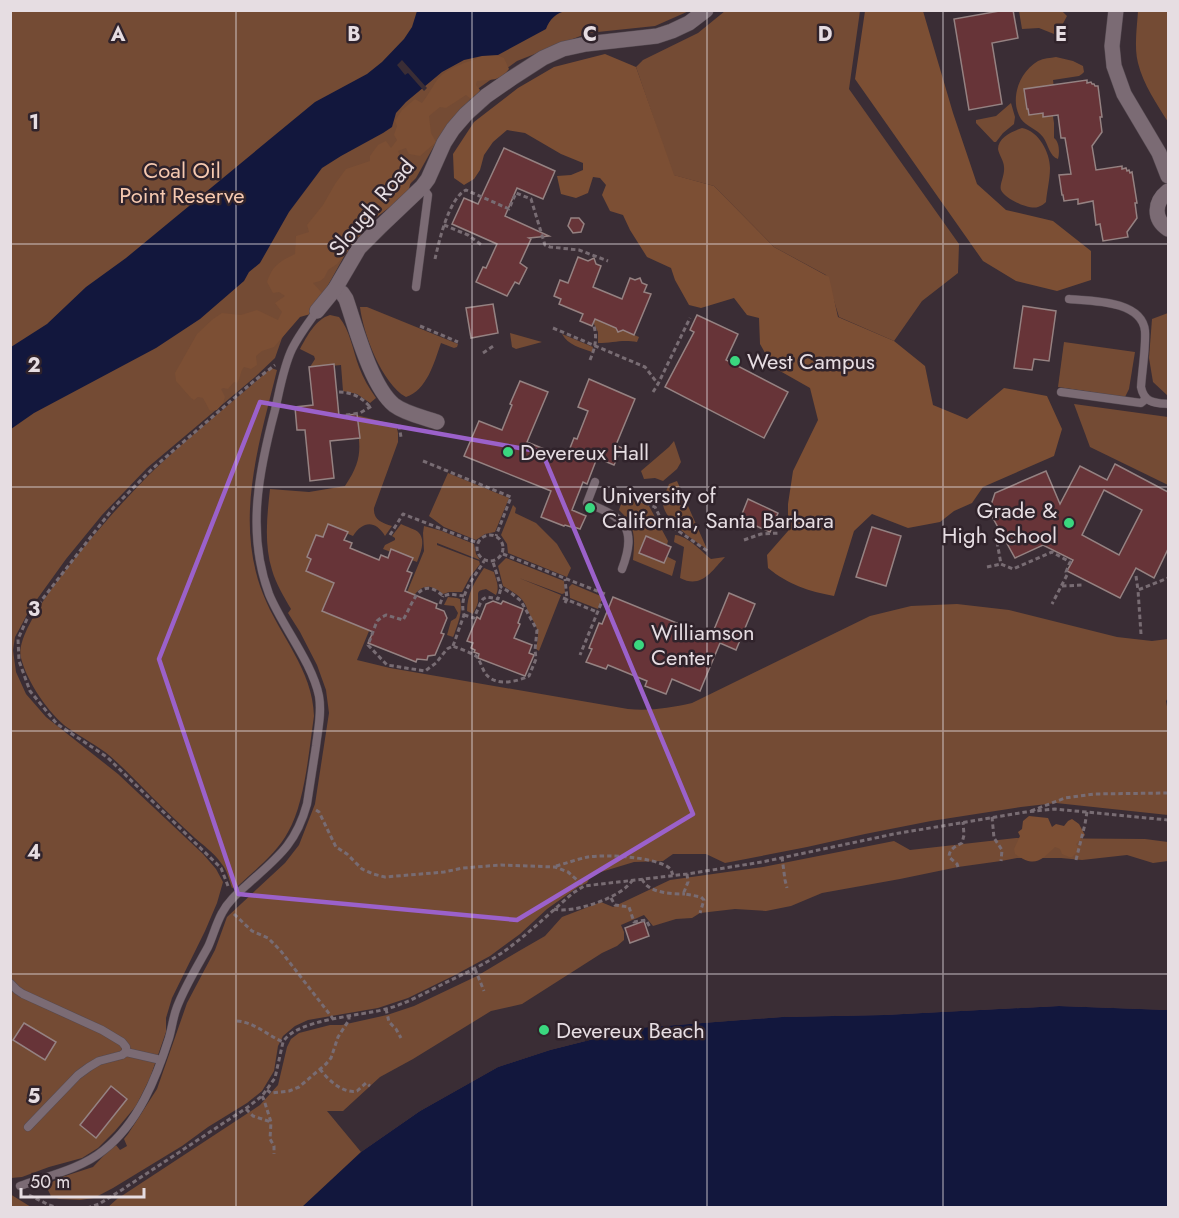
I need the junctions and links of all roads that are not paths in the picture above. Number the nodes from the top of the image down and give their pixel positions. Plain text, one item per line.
1 (706, 10) edge
2 (1116, 10) edge
3 (1168, 176) edge
4 (422, 187) junction
5 (1168, 192) edge
6 (1168, 229) edge
7 (416, 287) dead end
8 (335, 289) junction
9 (1069, 299) dead end
10 (317, 311) joint
11 (1061, 392) dead end
12 (1146, 399) junction
13 (1168, 404) edge
14 (437, 422) dead end
15 (595, 482) dead end
16 (622, 569) dead end
17 (10, 983) edge
18 (126, 1052) junction
19 (161, 1060) junction
20 (28, 1126) dead end
21 (20, 1185) road end

1 - 4 street, Slough Road
2 - 3 street
4 - 7 lane
4 - 8 street, Slough Road
5 - 6 street
8 - 10 street, Slough Road
8 - 14 street
9 - 12 lane
10 - 19 lane
11 - 12 lane
12 - 13 lane
15 - 16 lane
17 - 18 lane
18 - 19 lane
18 - 20 lane
19 - 21 lane

